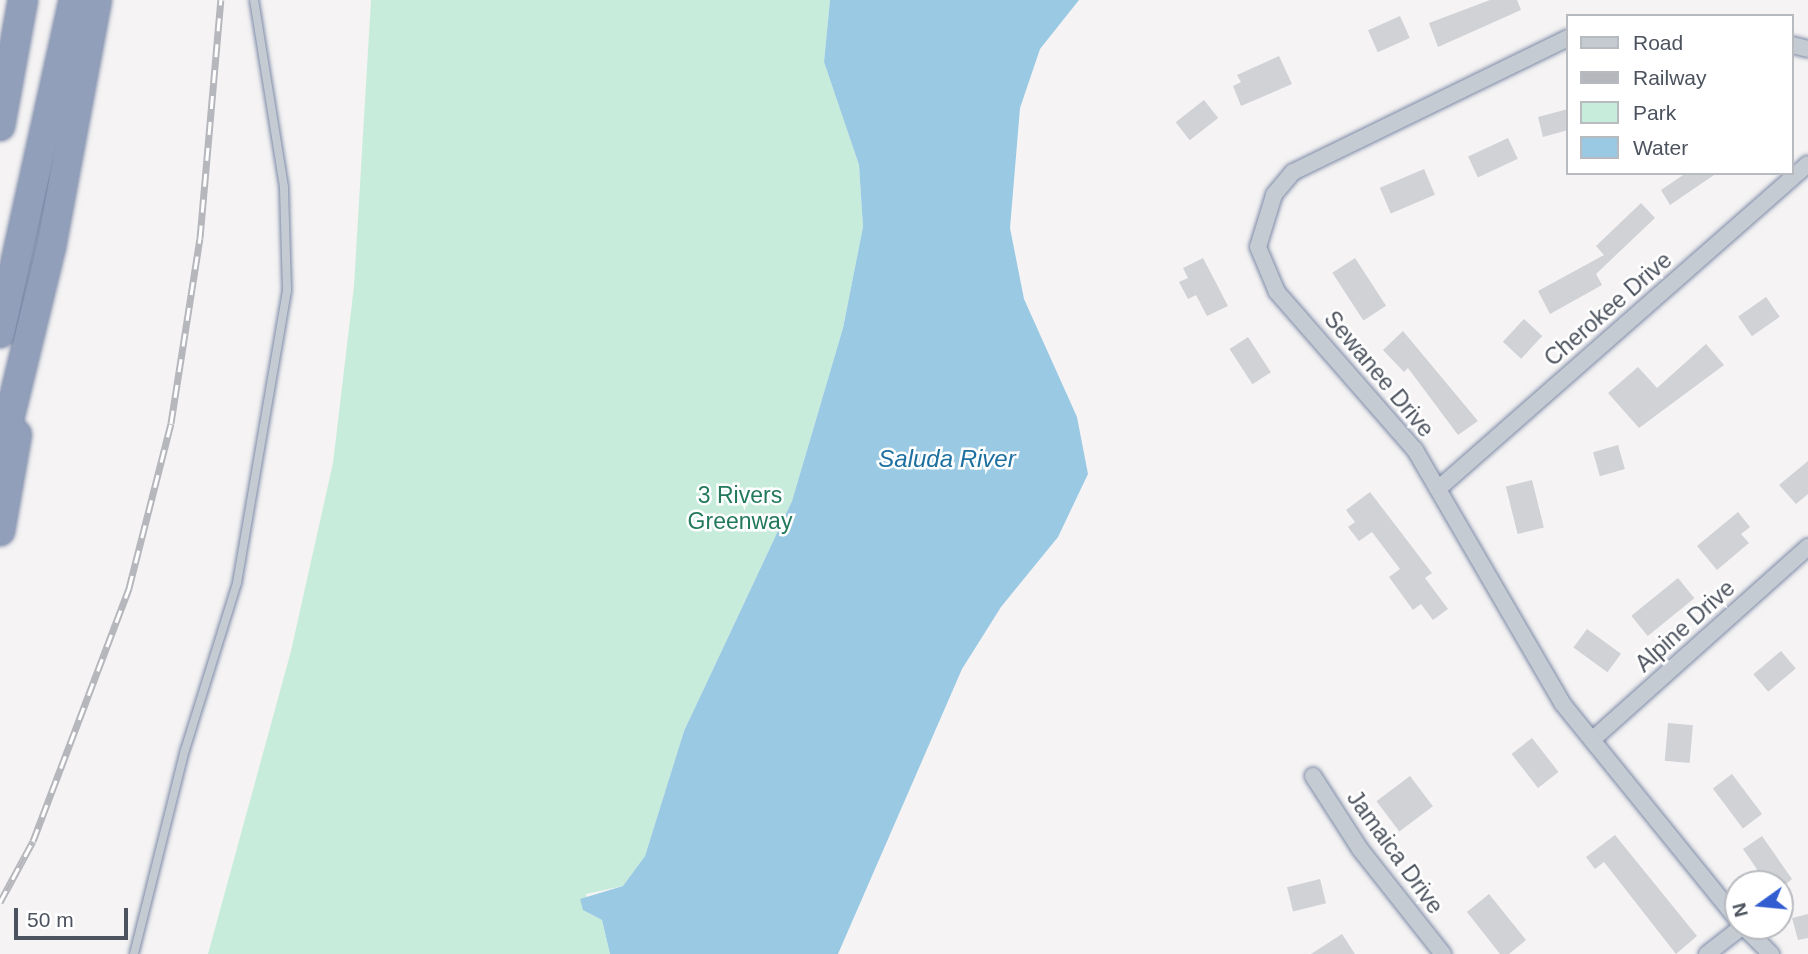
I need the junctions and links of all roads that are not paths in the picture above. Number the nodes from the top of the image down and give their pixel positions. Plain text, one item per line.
1 (23, 0) edge
2 (74, 0) edge
3 (97, 0) edge
4 (254, 0) edge
5 (1566, 39) edge
6 (0, 126) edge
7 (1808, 164) edge
8 (51, 247) junction
9 (0, 333) edge
10 (0, 456) edge
11 (1438, 489) junction
12 (0, 531) edge
13 (1808, 547) edge
14 (1592, 740) junction
15 (1312, 776) dead end
16 (1724, 903) edge
17 (1725, 940) edge
18 (1757, 940) edge
19 (134, 954) edge
20 (1443, 954) edge
21 (1707, 954) edge
22 (1771, 954) edge

1 - 6 highway
2 - 9 highway
3 - 8 highway
4 - 19 lane
5 - 11 street, Sewanee Drive
7 - 11 street, Cherokee Drive
8 - 10 highway
8 - 12 highway
11 - 14 street, Sewanee Drive
13 - 14 street, Alpine Drive
14 - 16 street, Sewanee Drive
15 - 20 street, Jamaica Drive
17 - 21 street
18 - 22 street

